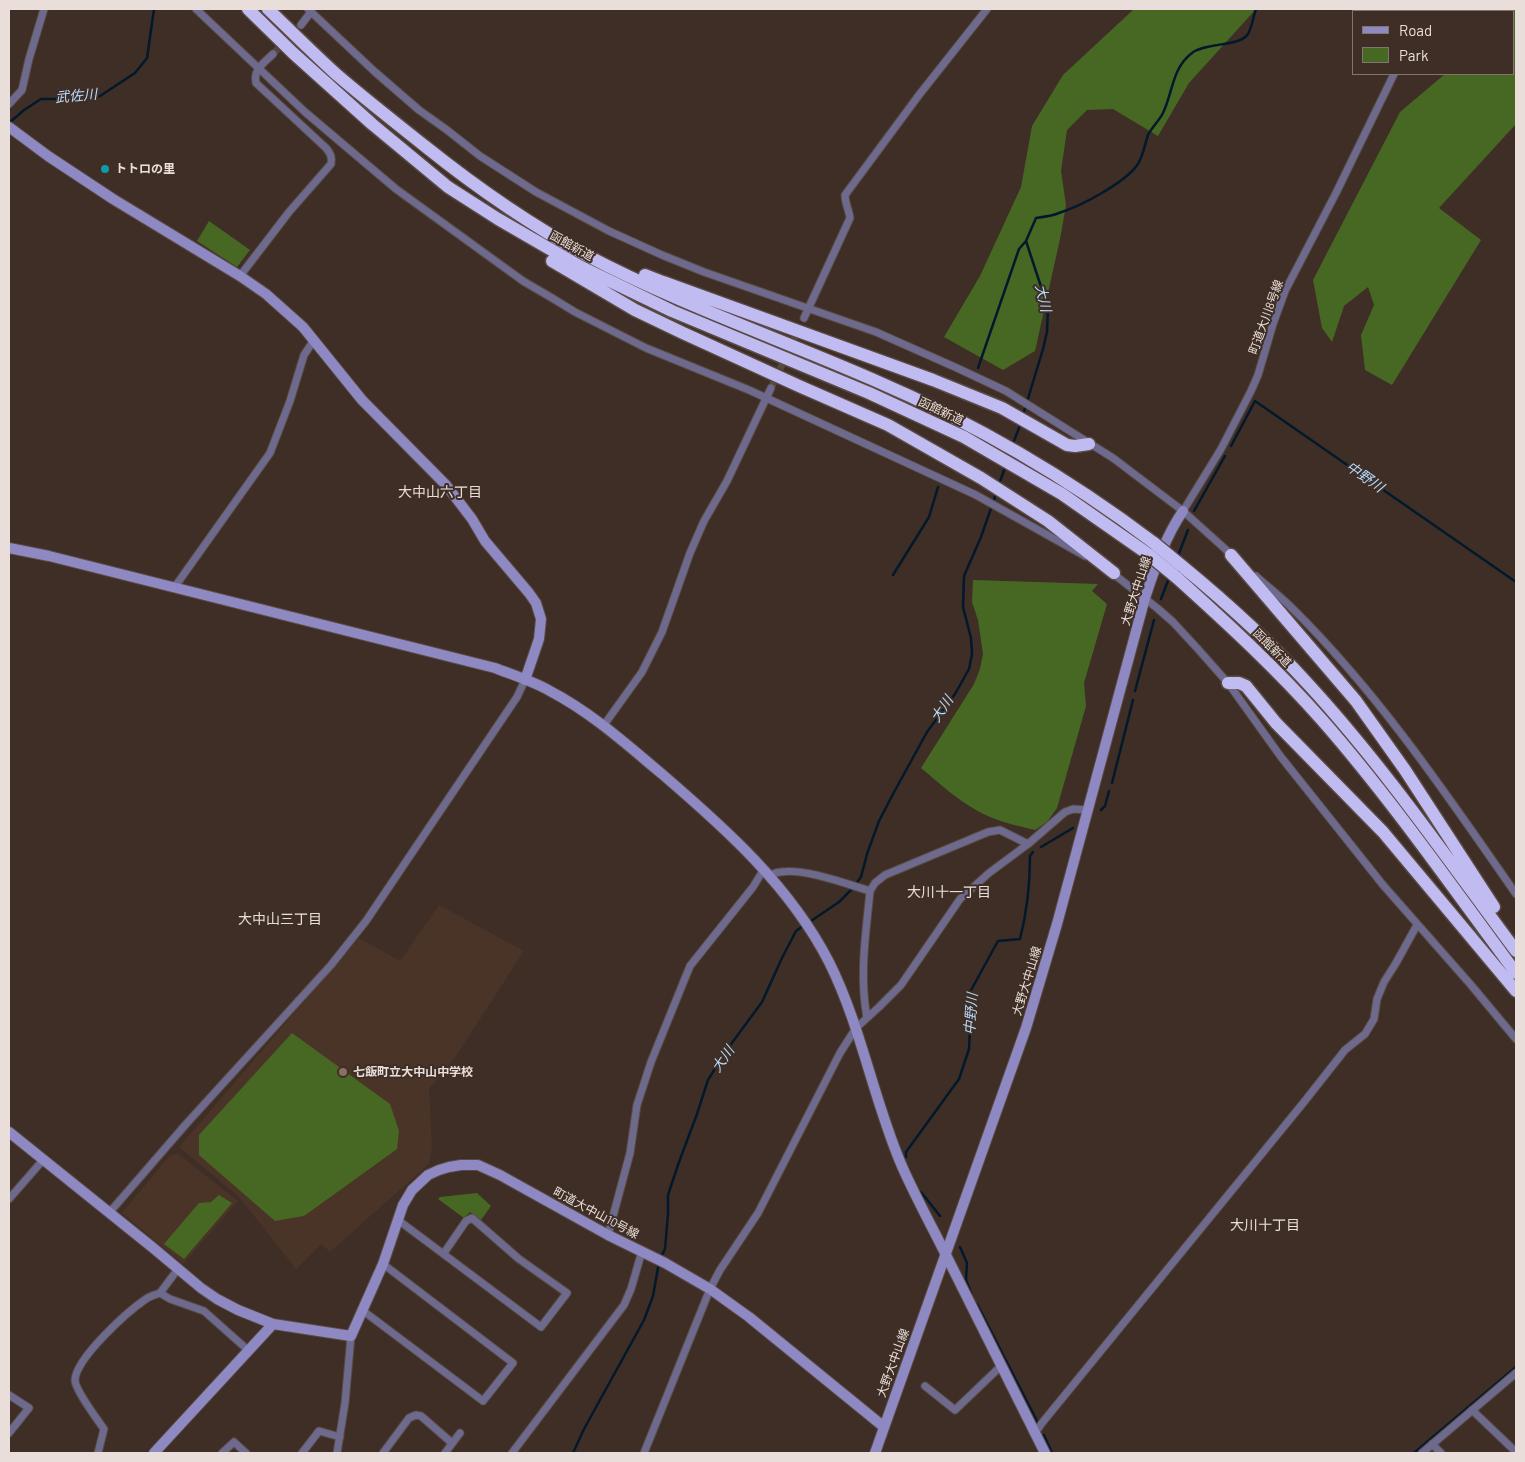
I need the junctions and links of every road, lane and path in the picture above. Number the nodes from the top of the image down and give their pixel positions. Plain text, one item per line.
1 (44, 9) edge
2 (196, 9) edge
3 (248, 9) edge
4 (268, 9) edge
5 (987, 9) edge
6 (309, 10) edge
7 (301, 25) tunnel mouth
8 (273, 54) tunnel mouth
9 (258, 68) junction
10 (1394, 75) edge
11 (9, 104) edge
12 (10, 128) edge
13 (448, 187) junction
14 (541, 230) junction
15 (240, 276) junction
16 (809, 308) junction
17 (804, 318) tunnel mouth
18 (314, 340) junction
19 (772, 388) tunnel mouth
20 (767, 399) junction
21 (1089, 444) junction
22 (1183, 511) junction
23 (9, 548) edge
24 (1151, 549) junction
25 (1231, 555) junction
26 (1179, 571) junction
27 (1114, 573) junction
28 (174, 588) junction
29 (1145, 598) junction
30 (525, 680) junction
31 (1228, 683) junction
32 (604, 725) junction
33 (1087, 810) junction
34 (1028, 844) junction
35 (767, 872) junction
36 (870, 891) junction
37 (1516, 894) edge
38 (1417, 925) junction
39 (1516, 942) edge
40 (1516, 951) edge
41 (1516, 973) edge
42 (1516, 991) edge
43 (867, 1018) junction
44 (856, 1028) junction
45 (1516, 1039) edge
46 (9, 1132) edge
47 (43, 1160) junction
48 (9, 1200) edge
49 (109, 1213) junction
50 (398, 1220) junction
51 (608, 1234) junction
52 (444, 1253) junction
53 (645, 1253) junction
54 (945, 1254) junction
55 (383, 1264) junction
56 (178, 1269) junction
57 (710, 1289) junction
58 (160, 1293) junction
59 (362, 1310) junction
60 (273, 1324) junction
61 (351, 1336) junction
62 (249, 1351) junction
63 (1001, 1366) junction
64 (1515, 1377) edge
65 (926, 1386) dead end
66 (9, 1395) edge
67 (1472, 1410) junction
68 (884, 1428) junction
69 (9, 1433) edge
70 (460, 1433) dead end
71 (1035, 1433) junction
72 (340, 1437) junction
73 (452, 1444) junction
74 (1432, 1444) junction
75 (1516, 1452) edge
76 (98, 1453) edge
77 (154, 1453) edge
78 (222, 1453) edge
79 (246, 1453) edge
80 (302, 1453) edge
81 (337, 1453) edge
82 (383, 1453) edge
83 (445, 1453) edge
84 (512, 1453) edge
85 (644, 1453) edge
86 (874, 1453) edge
87 (1045, 1453) edge
88 (1422, 1453) edge
89 (1442, 1453) edge

1 - 11 street
2 - 9 street
3 - 13 highway, 函館新道
4 - 14 highway, 函館新道
5 - 16 street
6 - 7 street
6 - 16 street
8 - 9 street
9 - 15 street
9 - 20 street
10 - 22 street, 町道大川8号線
12 - 15 street
13 - 24 highway, 函館新道
13 - 27 highway
14 - 21 highway
14 - 24 highway, 函館新道
15 - 18 street
16 - 17 street
16 - 21 street
18 - 28 street
18 - 30 street
19 - 20 street
20 - 27 street
20 - 32 street
21 - 22 street
22 - 25 street
22 - 29 street, 大野大中山線
23 - 28 street
24 - 26 highway, 函館新道, bridge
25 - 37 street
25 - 39 highway
26 - 40 highway, 函館新道
26 - 41 highway, 函館新道
27 - 29 street
28 - 30 street
29 - 31 street
29 - 33 street, 大野大中山線
30 - 32 street
30 - 49 street
31 - 38 street
31 - 42 highway
32 - 35 street
33 - 34 street
33 - 54 street, 大野大中山線
34 - 36 street
34 - 43 street
35 - 36 street
35 - 44 street
35 - 51 street
36 - 43 street
38 - 45 street
38 - 71 street
43 - 44 street
44 - 54 street
44 - 57 street
46 - 47 street
47 - 48 street
47 - 49 street
49 - 56 street
50 - 51 street, 町道大中山10号線
50 - 52 street
50 - 55 street, 町道大中山10号線
51 - 53 street, 町道大中山10号線
52 - 52 street
53 - 57 street, 町道大中山10号線
53 - 84 street
54 - 63 street
54 - 68 street, 大野大中山線
55 - 59 street, 町道大中山10号線
55 - 59 street
56 - 58 street
56 - 60 street
57 - 68 street, 町道大中山10号線
57 - 85 street
58 - 62 street
58 - 76 street
59 - 61 street, 町道大中山10号線
60 - 61 street
60 - 62 street
61 - 72 street
62 - 77 street
63 - 65 street
63 - 71 street
64 - 67 street
66 - 69 street
67 - 74 street
67 - 75 street
68 - 86 street, 大野大中山線
70 - 73 street
71 - 87 street
72 - 80 street
72 - 81 street
73 - 82 street
73 - 83 street
74 - 88 street
74 - 89 street
78 - 79 street

